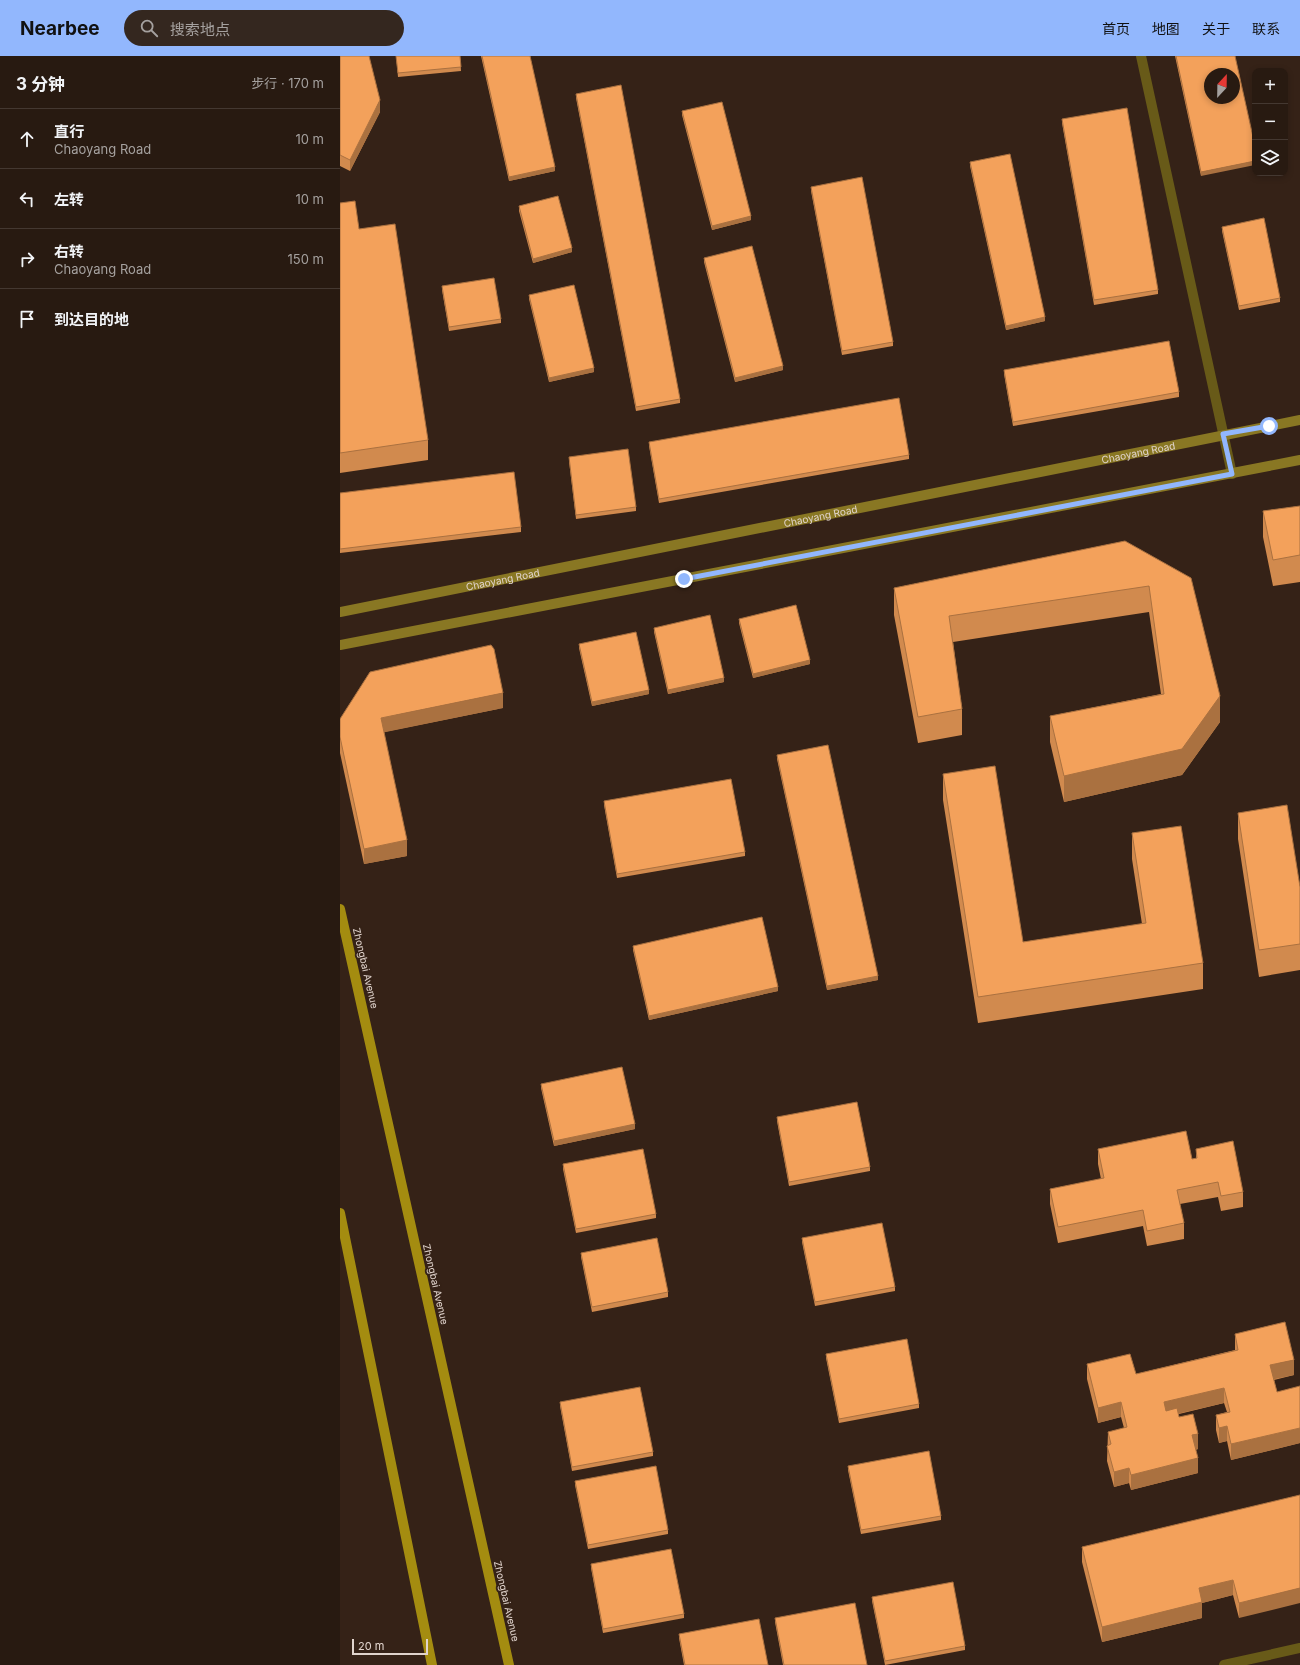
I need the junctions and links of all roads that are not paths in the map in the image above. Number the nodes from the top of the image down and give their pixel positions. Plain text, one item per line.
1 (1141, 56) edge
2 (1300, 420) edge
3 (1223, 434) junction
4 (1300, 460) edge
5 (1232, 474) junction
6 (340, 612) edge
7 (340, 645) edge
8 (340, 909) edge
9 (340, 1213) edge
10 (1300, 1648) edge
11 (1230, 1664) edge
12 (432, 1665) edge
13 (510, 1665) edge

1 - 3 street
2 - 3 main road, Chaoyang Road
3 - 5 street
3 - 6 main road, Chaoyang Road
4 - 5 main road
5 - 7 main road
8 - 13 main road, Zhongbai Avenue
9 - 12 main road
10 - 11 street

